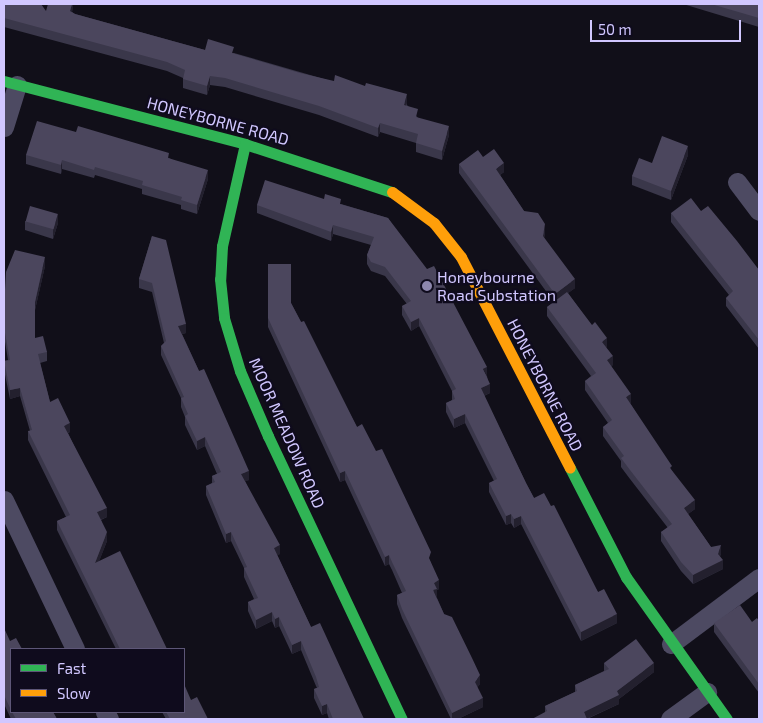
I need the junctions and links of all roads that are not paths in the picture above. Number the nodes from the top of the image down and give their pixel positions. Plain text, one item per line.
1 (10, 83) edge
2 (4, 127) edge
3 (244, 144) junction
4 (736, 182) dead end
5 (758, 208) edge
6 (4, 500) edge
7 (759, 578) edge
8 (671, 644) junction
9 (75, 648) edge
10 (707, 692) junction
11 (402, 719) edge
12 (670, 719) edge
13 (727, 719) edge

1 - 2 street
1 - 3 street, HONEYBORNE ROAD
3 - 8 street, HONEYBORNE ROAD
3 - 11 street, MOOR MEADOW ROAD
4 - 5 street
6 - 9 street
7 - 8 street
8 - 10 street, HONEYBORNE ROAD
10 - 12 street
10 - 13 street, HONEYBORNE ROAD

